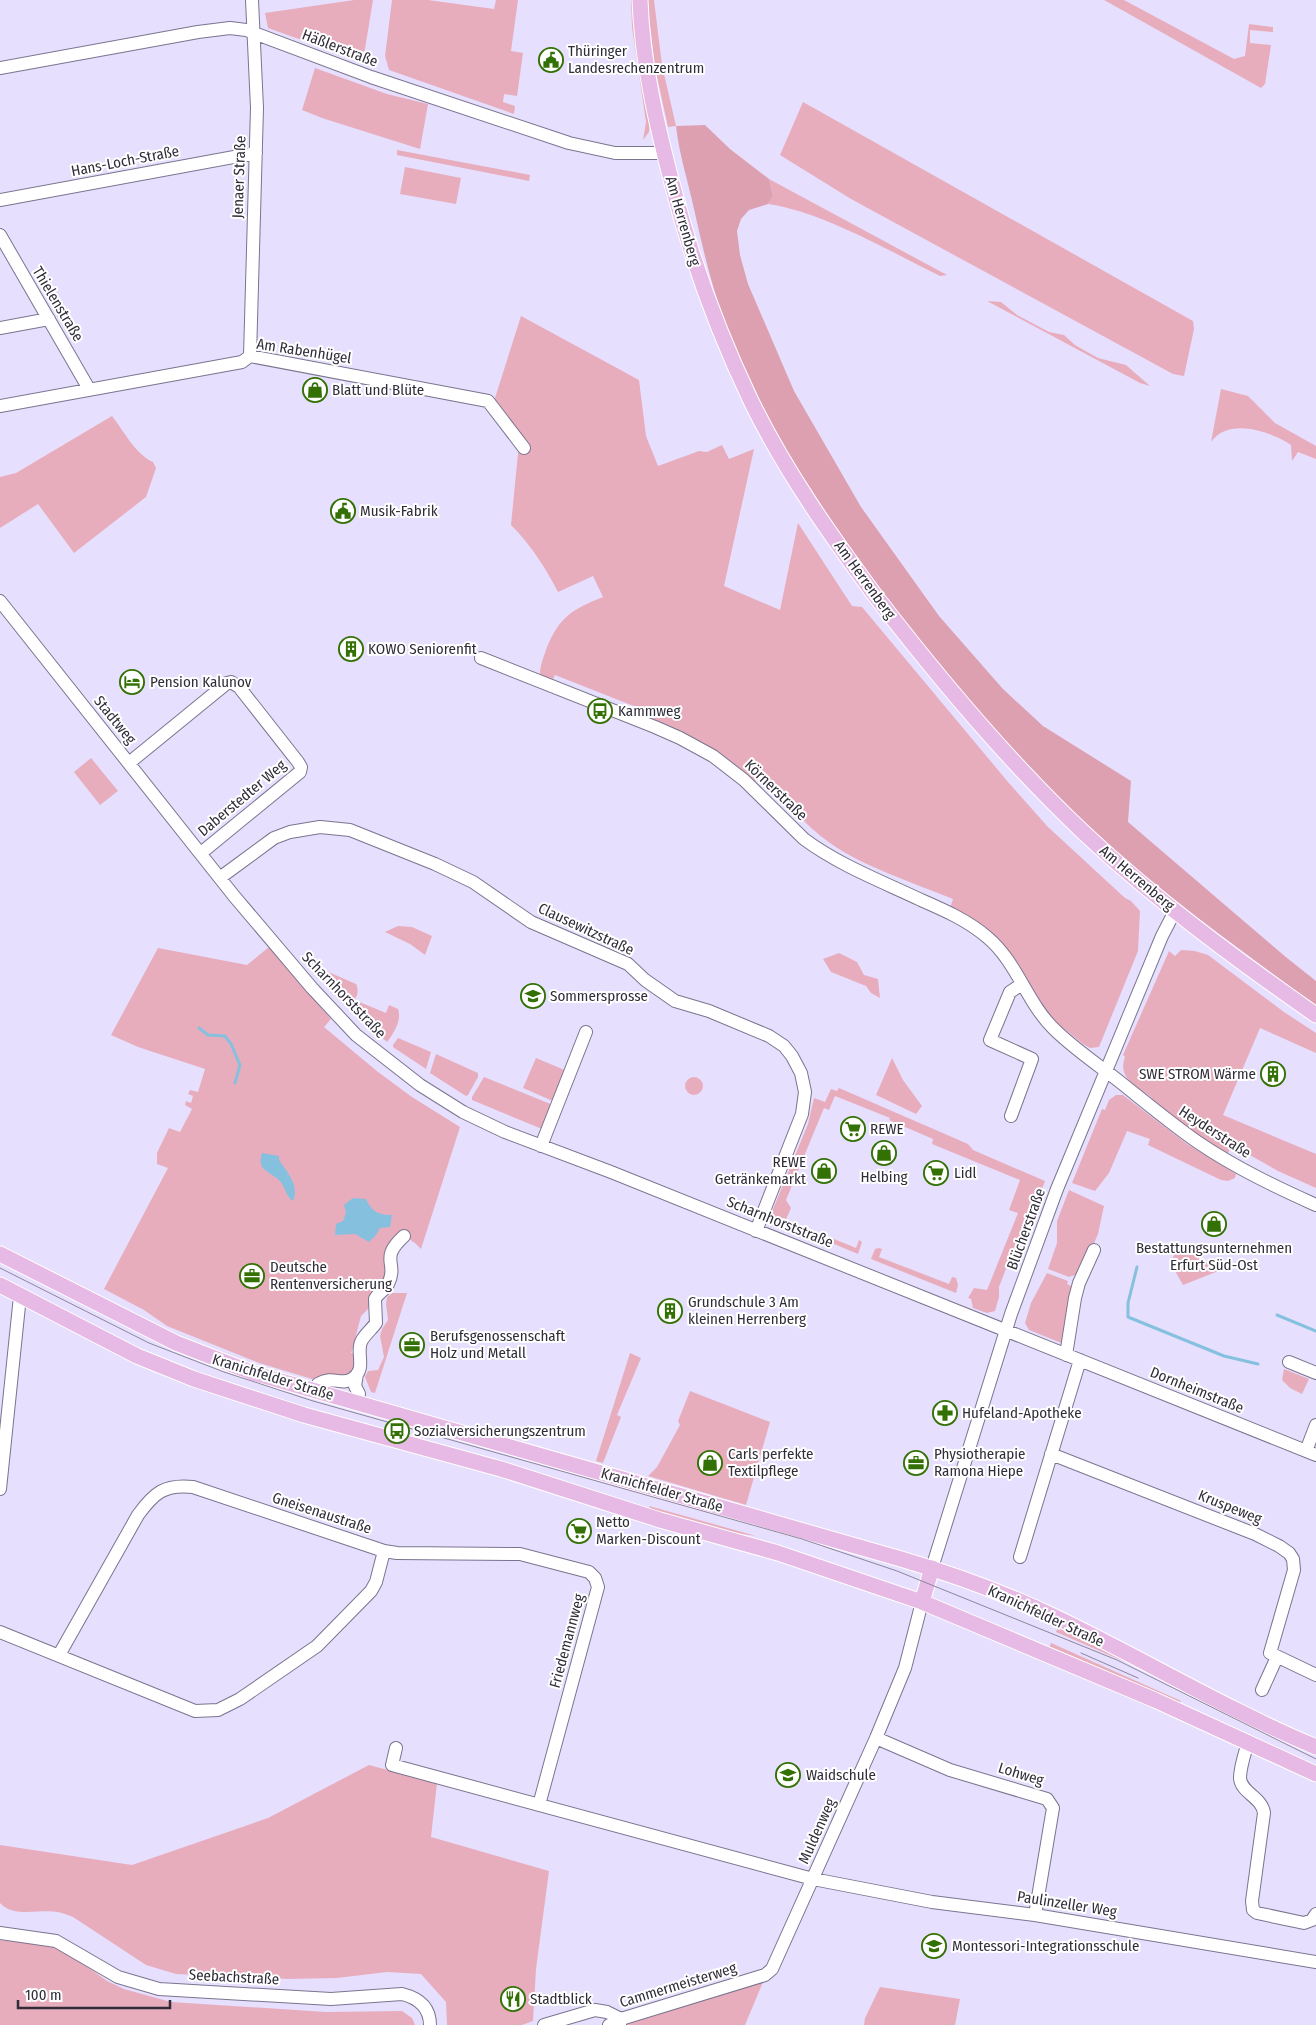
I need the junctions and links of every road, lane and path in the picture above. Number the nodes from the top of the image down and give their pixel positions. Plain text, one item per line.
1 (252, 0) edge
2 (640, 0) edge
3 (254, 33) junction
4 (0, 68) edge
5 (256, 153) junction
6 (664, 153) junction
7 (0, 200) edge
8 (0, 235) edge
9 (49, 320) junction
10 (0, 328) edge
11 (250, 356) junction
12 (89, 389) junction
13 (0, 406) edge
14 (524, 448) dead end
15 (0, 602) edge
16 (480, 658) dead end
17 (129, 763) junction
18 (203, 856) junction
19 (220, 877) junction
20 (1175, 911) junction
21 (1022, 984) junction
22 (1316, 1015) edge
23 (586, 1032) dead end
24 (1106, 1072) junction
25 (1011, 1116) dead end
26 (541, 1146) junction
27 (1316, 1205) edge
28 (756, 1230) junction
29 (404, 1236) dead end
30 (1094, 1250) dead end
31 (0, 1254) edge
32 (32, 1271) junction
33 (0, 1285) edge
34 (20, 1296) junction
35 (1006, 1331) junction
36 (1066, 1355) junction
37 (1080, 1360) junction
38 (1289, 1362) dead end
39 (1316, 1373) edge
40 (357, 1374) junction
41 (318, 1384) dead end
42 (359, 1394) dead end
43 (1316, 1425) edge
44 (1311, 1453) edge
45 (1051, 1454) junction
46 (0, 1489) edge
47 (384, 1551) junction
48 (1020, 1557) dead end
49 (932, 1568) junction
50 (922, 1602) junction
51 (0, 1632) edge
52 (59, 1655) junction
53 (1277, 1657) junction
54 (1316, 1674) edge
55 (1262, 1690) dead end
56 (876, 1738) junction
57 (1248, 1742) junction
58 (396, 1748) dead end
59 (1316, 1748) edge
60 (1316, 1774) edge
61 (539, 1805) junction
62 (813, 1880) junction
63 (1316, 1914) edge
64 (1035, 1915) junction
65 (0, 1932) edge
66 (1316, 1962) edge
67 (757, 1977) joint
68 (620, 2022) edge
69 (430, 2025) edge
70 (544, 2025) edge
71 (609, 2025) edge

1 - 3 street, Jenaer Straße
2 - 6 main road, Am Herrenberg
3 - 4 street, Häßlerstraße
3 - 5 street, Jenaer Straße
3 - 6 street, Häßlerstraße
5 - 7 street, Hans-Loch-Straße
5 - 11 street, Jenaer Straße
6 - 20 main road, Am Herrenberg
8 - 9 street, Thielenstraße
9 - 10 street
9 - 12 street, Thielenstraße
11 - 12 street, Am Rabenhügel
11 - 14 street, Am Rabenhügel
12 - 13 street, Am Rabenhügel
15 - 17 street, Stadtweg
16 - 21 street, Körnerstraße
17 - 18 street, Stadtweg
17 - 18 street, Daberstedter Weg
18 - 19 street, Scharnhorststraße
19 - 26 street, Scharnhorststraße
19 - 28 street, Clausewitzstraße
20 - 22 main road, Am Herrenberg
20 - 24 street, Blücherstraße
21 - 24 street, Körnerstraße
21 - 25 street
23 - 26 street
24 - 27 street, Heyderstraße
24 - 35 street, Blücherstraße
26 - 28 street, Scharnhorststraße
28 - 35 street, Scharnhorststraße
29 - 40 street
30 - 36 street
31 - 32 main road, Kranichfelder Straße
32 - 34 main road
32 - 49 main road, Kranichfelder Straße
33 - 34 main road, Kranichfelder Straße
34 - 46 street
34 - 50 main road, Kranichfelder Straße
35 - 36 street, Dornheimstraße
35 - 49 street, Blücherstraße
36 - 37 street, Dornheimstraße
37 - 44 street, Dornheimstraße
37 - 45 street
38 - 39 street
40 - 41 street
40 - 42 street
43 - 44 street
45 - 48 street
45 - 53 street, Kruspeweg
47 - 52 street, Gneisenaustraße
47 - 52 street, Gneisenaustraße
47 - 61 street, Friedemannweg
49 - 50 main road
49 - 59 main road, Kranichfelder Straße
50 - 56 street, Muldenweg
50 - 57 main road, Kranichfelder Straße
51 - 52 street, Gneisenaustraße
53 - 54 street
53 - 55 street
56 - 62 street, Muldenweg
56 - 64 street, Lohweg
57 - 60 main road, Kranichfelder Straße
57 - 63 street
58 - 61 street
61 - 62 street
62 - 64 street, Paulinzeller Weg
62 - 67 street, Muldenweg
64 - 66 street, Paulinzeller Weg
65 - 69 street, Seebachstraße
67 - 68 street, Cammermeisterweg
68 - 70 street
68 - 71 street, Cammermeisterweg

